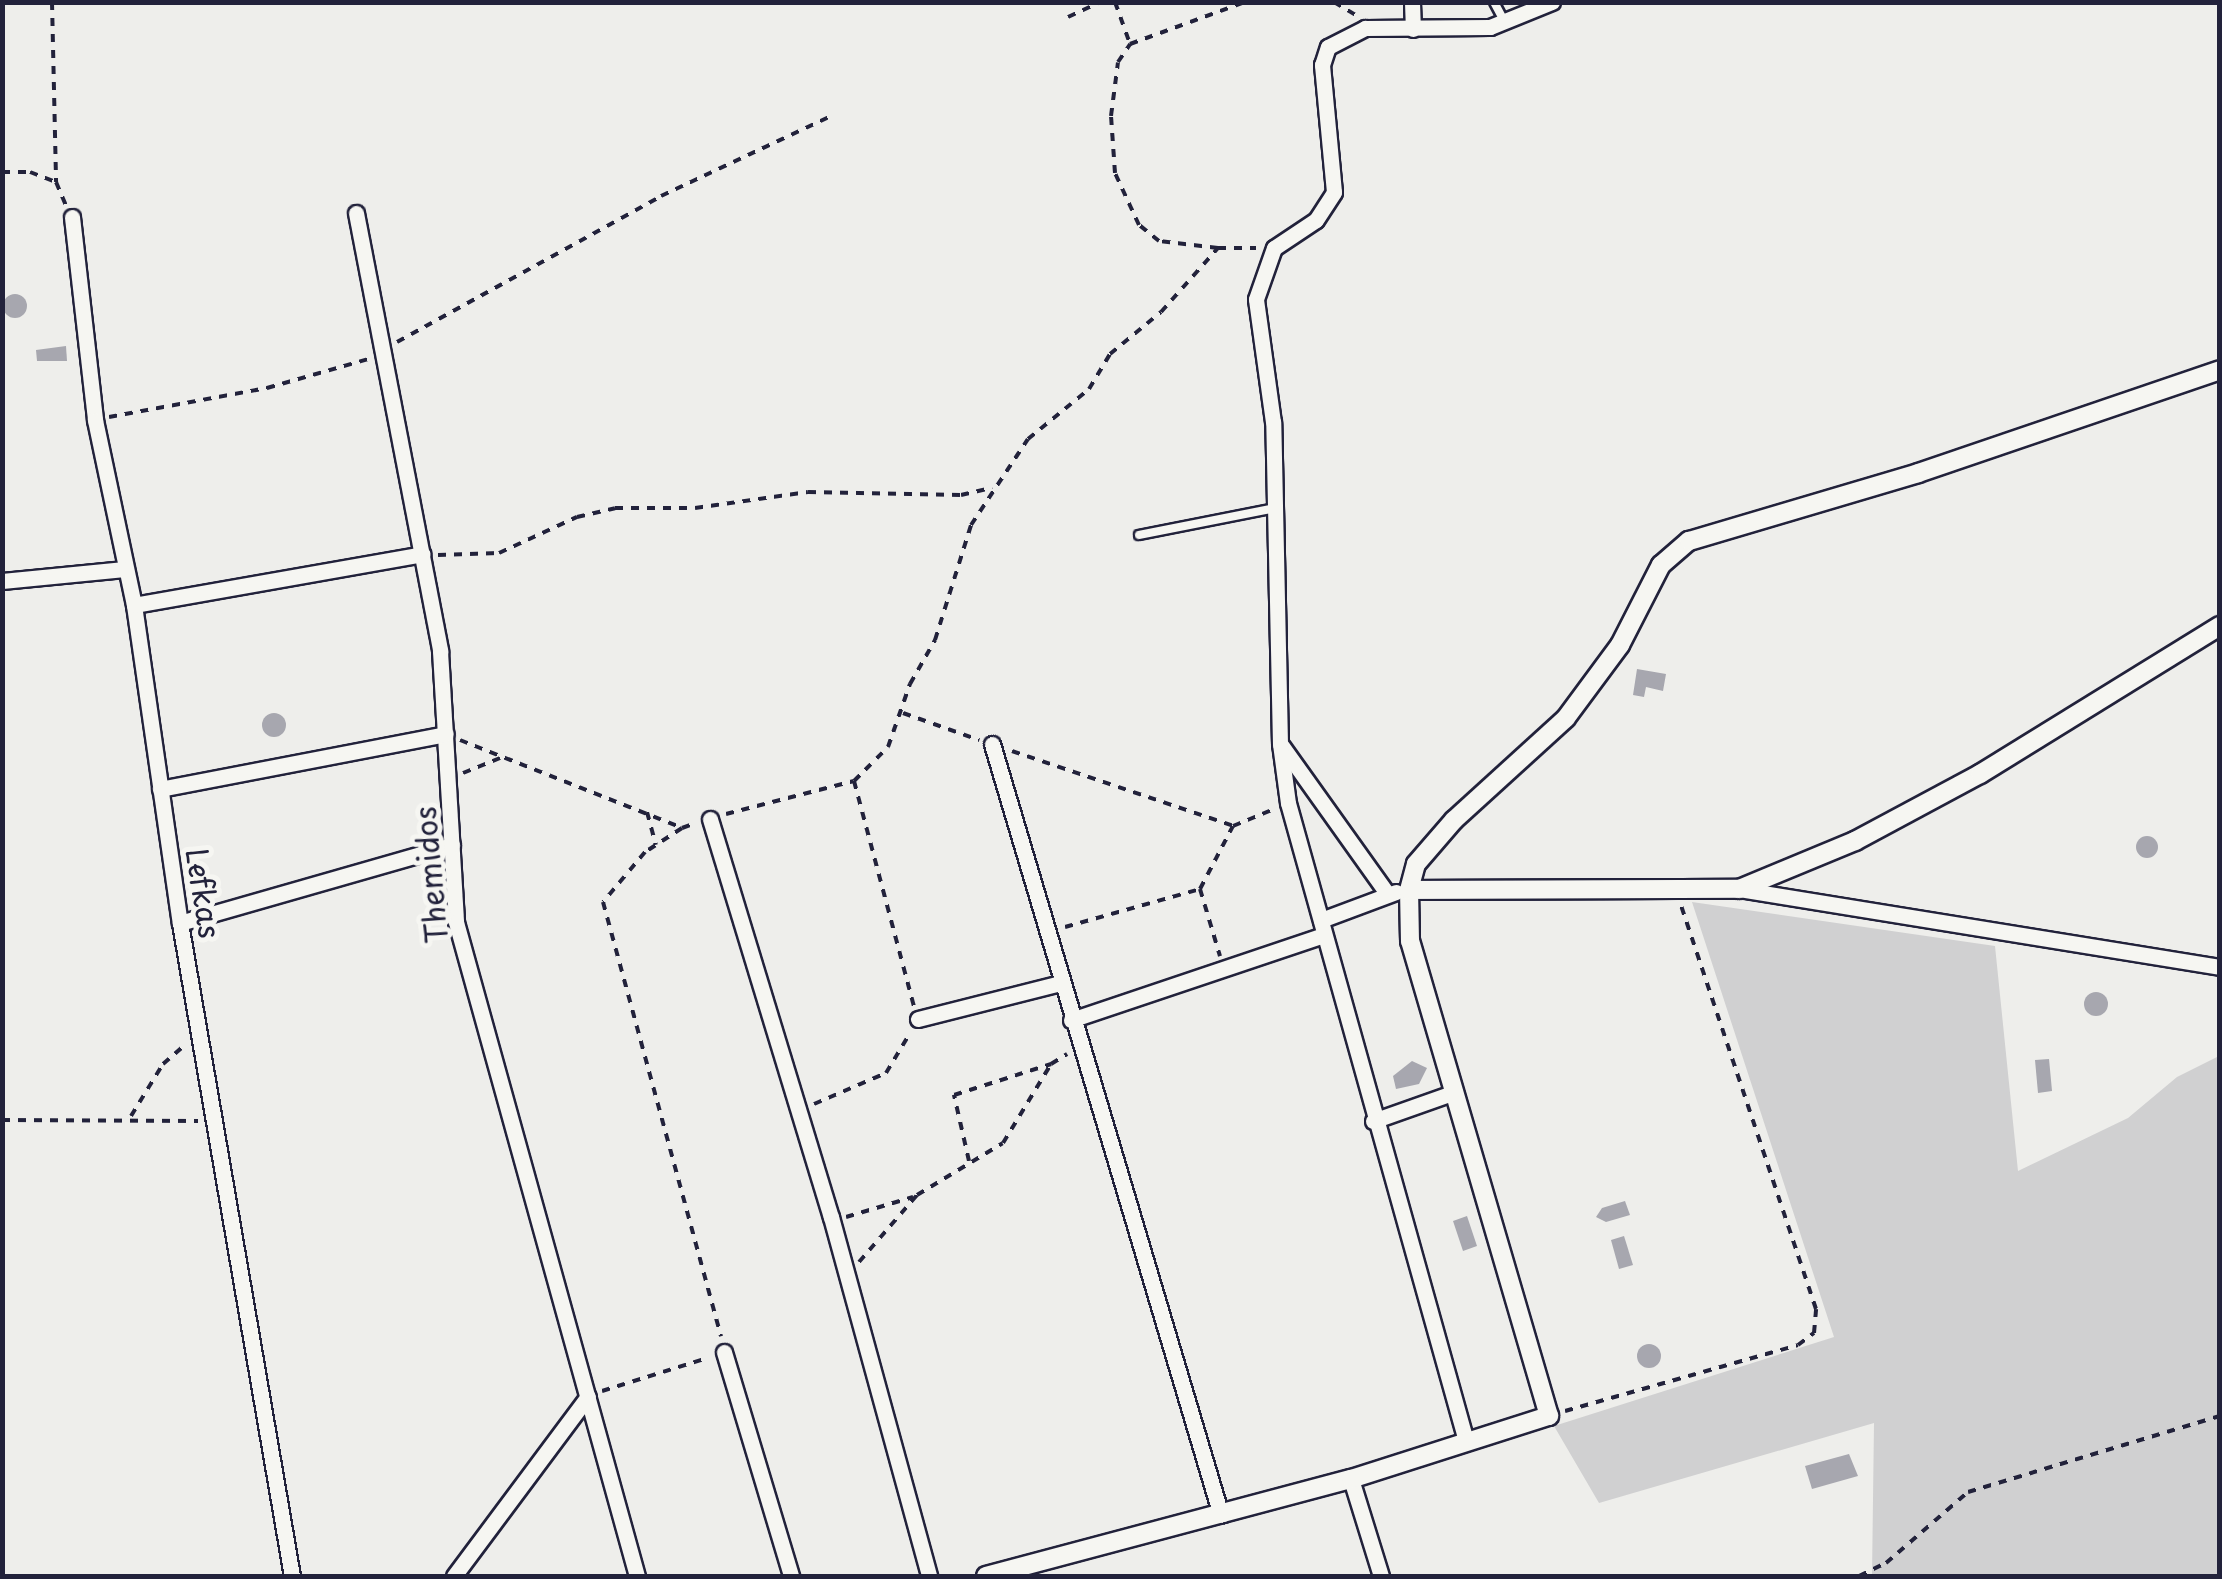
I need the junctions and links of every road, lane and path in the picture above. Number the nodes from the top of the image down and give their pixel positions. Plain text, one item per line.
1 (52, 2) edge
2 (1100, 2) edge
3 (1115, 2) edge
4 (1245, 2) edge
5 (1412, 2) edge
6 (1494, 2) edge
7 (1552, 2) edge
8 (1068, 17) dead end
9 (1505, 23) junction
10 (1413, 29) junction
11 (1130, 44) junction
12 (830, 116) dead end
13 (2, 172) edge
14 (56, 182) junction
15 (356, 213) dead end
16 (72, 218) joint
17 (1218, 248) junction
18 (1274, 248) junction
19 (384, 355) junction
20 (2220, 370) edge
21 (95, 420) junction
22 (992, 488) junction
23 (1274, 508) junction
24 (1139, 535) dead end
25 (423, 554) junction
26 (124, 569) junction
27 (2, 581) edge
28 (134, 605) junction
29 (2220, 626) edge
30 (904, 713) junction
31 (446, 734) junction
32 (992, 744) junction
33 (1280, 744) junction
34 (500, 758) junction
35 (854, 781) junction
36 (160, 789) junction
37 (449, 794) junction
38 (1288, 803) junction
39 (647, 812) junction
40 (710, 819) junction
41 (1233, 826) junction
42 (682, 828) junction
43 (452, 845) junction
44 (656, 845) junction
45 (1200, 889) junction
46 (1409, 890) junction
47 (1740, 890) junction
48 (1677, 892) junction
49 (1388, 893) junction
50 (180, 923) junction
51 (1322, 928) junction
52 (1045, 932) junction
53 (1223, 965) junction
54 (2220, 967) edge
55 (1060, 982) junction
56 (918, 1020) junction
57 (1071, 1020) junction
58 (200, 1034) junction
59 (1080, 1046) junction
60 (1051, 1064) junction
61 (1456, 1092) junction
62 (795, 1111) junction
63 (130, 1116) junction
64 (2, 1120) edge
65 (1373, 1121) junction
66 (217, 1128) junction
67 (970, 1161) junction
68 (917, 1196) junction
69 (831, 1216) junction
70 (848, 1278) junction
71 (724, 1352) junction
72 (588, 1396) junction
73 (1548, 1416) junction
74 (2220, 1416) edge
75 (1466, 1442) junction
76 (1351, 1479) junction
77 (1220, 1514) junction
78 (1005, 1574) edge
79 (292, 1576) edge
80 (454, 1576) edge
81 (638, 1576) edge
82 (791, 1576) edge
83 (929, 1576) edge
84 (986, 1576) edge
85 (1381, 1576) edge
86 (1859, 1576) edge

1 - 14 path
2 - 8 path
3 - 11 path
4 - 11 path
5 - 10 street
6 - 9 lane
7 - 9 street
9 - 10 street
10 - 18 street
11 - 17 path
12 - 19 path
13 - 14 path
14 - 16 path
15 - 19 street, Themidos
16 - 21 street, Lefkas
17 - 18 path
17 - 22 path
18 - 23 street
19 - 21 path
19 - 25 street, Themidos
20 - 46 street
21 - 26 street, Lefkas
22 - 25 path
22 - 30 path
23 - 24 lane
23 - 33 street
25 - 28 street
25 - 31 street, Themidos
26 - 27 street
26 - 28 street, Lefkas
28 - 36 street, Lefkas
29 - 47 street
30 - 32 path
30 - 35 path
31 - 34 path
31 - 36 street
31 - 37 street, Themidos
32 - 41 path
32 - 52 street
33 - 38 street
33 - 49 street
34 - 37 path
34 - 39 path
35 - 40 path
35 - 56 path
36 - 50 street, Lefkas
37 - 43 street, Themidos
38 - 41 path
38 - 51 street
39 - 42 path
39 - 44 path
40 - 42 path
40 - 62 street
41 - 45 path
42 - 44 path
43 - 50 street
43 - 72 street, Themidos
44 - 71 path
45 - 52 path
45 - 53 path
46 - 48 street
46 - 49 street
46 - 61 street
47 - 48 street
47 - 54 street
48 - 73 path
49 - 51 street
50 - 58 street, Lefkas
51 - 53 street
51 - 65 street
52 - 55 street
53 - 57 street
55 - 56 street
55 - 57 street
56 - 62 path
57 - 59 street
58 - 63 path
58 - 66 street, Lefkas
59 - 60 path
59 - 77 street
60 - 67 path
60 - 67 path
61 - 65 street
61 - 73 street
62 - 69 street
63 - 64 path
63 - 66 path
65 - 75 street
66 - 79 street, Lefkas
67 - 68 path
68 - 69 path
68 - 70 path
69 - 70 street
70 - 83 street
71 - 72 path
71 - 82 street
72 - 80 street
72 - 81 street, Themidos
73 - 75 street
74 - 86 path
75 - 76 street
76 - 77 street
76 - 85 street
77 - 78 street
78 - 84 street

